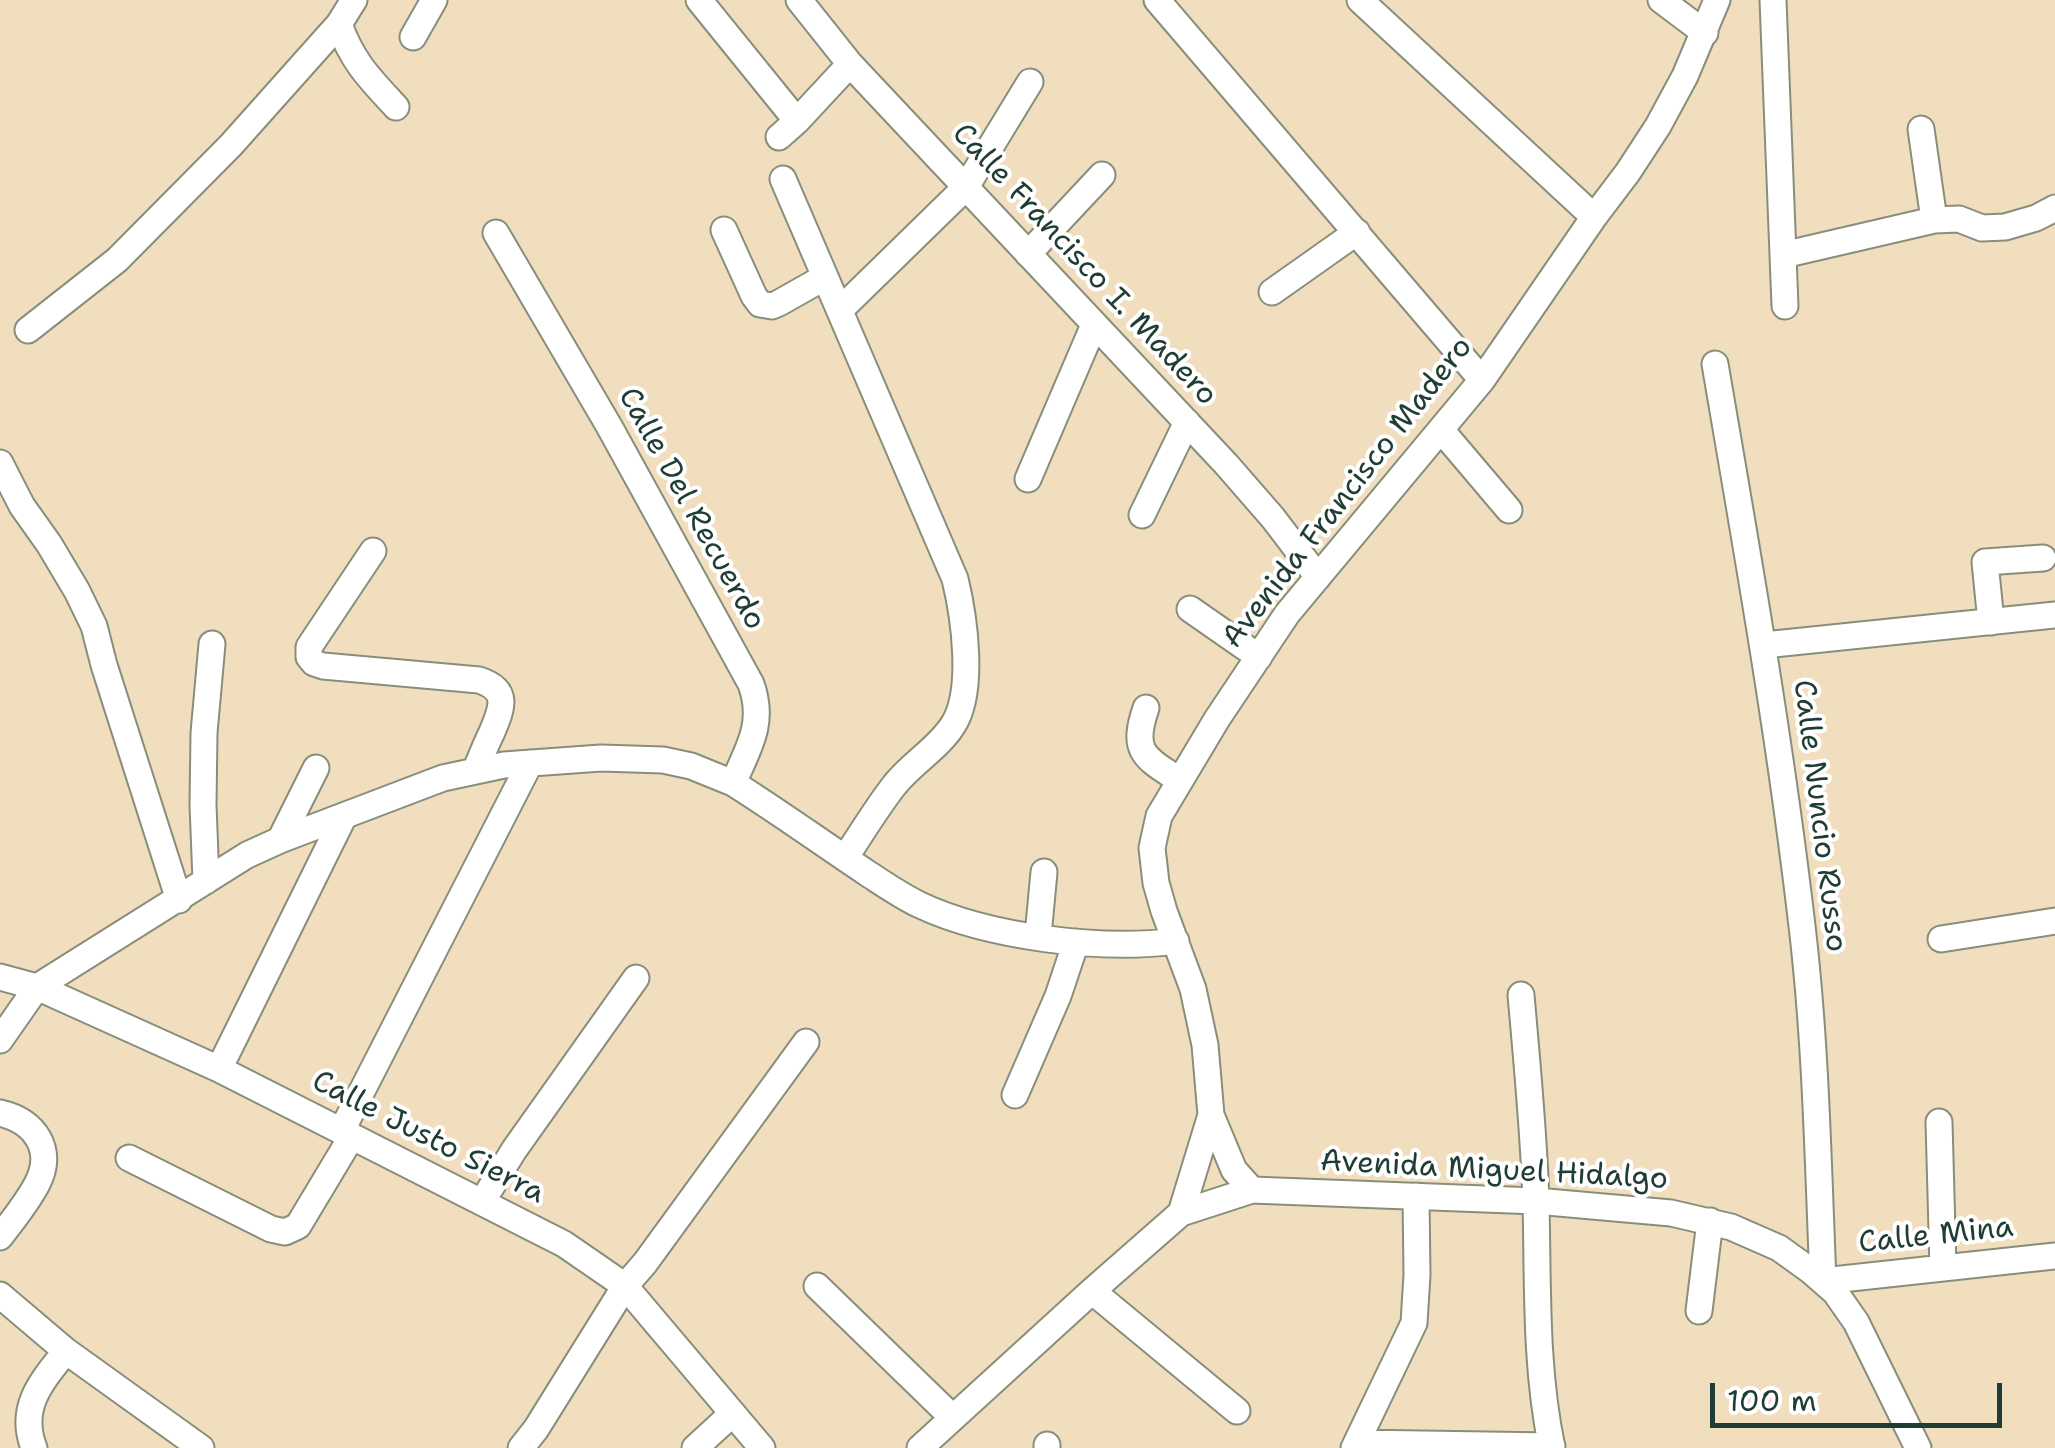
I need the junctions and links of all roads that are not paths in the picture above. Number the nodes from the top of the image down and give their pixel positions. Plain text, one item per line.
1 (354, 0) edge
2 (434, 0) edge
3 (699, 0) edge
4 (799, 0) edge
5 (1157, 0) edge
6 (1360, 0) edge
7 (1661, 0) edge
8 (1717, 0) edge
9 (1774, 0) edge
10 (338, 24) junction
11 (1705, 33) junction
12 (413, 37) dead end
13 (850, 64) junction
14 (1030, 82) dead end
15 (396, 107) dead end
16 (1921, 128) dead end
17 (1102, 175) dead end
18 (783, 179) dead end
19 (966, 187) junction
20 (2055, 208) edge
21 (1594, 216) junction
22 (1934, 220) junction
23 (724, 230) dead end
24 (1357, 232) junction
25 (496, 233) dead end
26 (1028, 254) junction
27 (1783, 255) junction
28 (825, 277) junction
29 (1272, 292) dead end
30 (1784, 306) dead end
31 (840, 310) junction
32 (1094, 324) junction
33 (28, 330) dead end
34 (1715, 364) dead end
35 (1482, 380) junction
36 (1187, 422) junction
37 (1442, 431) junction
38 (0, 463) edge
39 (1028, 479) dead end
40 (1509, 510) dead end
41 (1142, 514) dead end
42 (373, 551) dead end
43 (2043, 558) dead end
44 (1318, 577) junction
45 (1190, 609) dead end
46 (2055, 615) edge
47 (1991, 622) junction
48 (212, 644) dead end
49 (1764, 645) junction
50 (1259, 657) junction
51 (1146, 708) dead end
52 (530, 763) junction
53 (316, 768) dead end
54 (476, 769) junction
55 (1179, 780) junction
56 (733, 783) junction
57 (344, 816) junction
58 (280, 840) junction
59 (844, 858) junction
60 (1044, 872) dead end
61 (206, 881) junction
62 (179, 900) junction
63 (2055, 922) edge
64 (1038, 936) junction
65 (1941, 939) dead end
66 (1176, 941) junction
67 (1076, 942) junction
68 (0, 977) edge
69 (636, 978) dead end
70 (37, 987) junction
71 (1522, 995) dead end
72 (0, 1040) edge
73 (806, 1042) dead end
74 (220, 1069) junction
75 (1015, 1095) dead end
76 (0, 1113) edge
77 (1212, 1115) junction
78 (1939, 1122) dead end
79 (347, 1133) junction
80 (129, 1158) dead end
81 (1252, 1190) junction
82 (1416, 1196) junction
83 (1536, 1201) junction
84 (482, 1202) junction
85 (1181, 1213) junction
86 (1710, 1221) junction
87 (0, 1236) edge
88 (2055, 1256) edge
89 (1943, 1268) junction
90 (1823, 1281) junction
91 (625, 1286) junction
92 (817, 1286) dead end
93 (1092, 1291) junction
94 (0, 1295) edge
95 (1700, 1310) dead end
96 (66, 1351) junction
97 (1236, 1412) dead end
98 (732, 1414) junction
99 (952, 1417) junction
100 (194, 1446) edge
101 (1357, 1446) edge
102 (1552, 1447) edge
103 (34, 1448) edge
104 (521, 1448) edge
105 (696, 1448) edge
106 (762, 1448) edge
107 (920, 1448) edge
108 (1918, 1448) edge

1 - 10 street
2 - 12 street
3 - 13 street
4 - 13 street, Calle Francisco I. Madero
5 - 24 street
6 - 21 street
7 - 11 street
8 - 11 street, Avenida Francisco Madero
9 - 27 street
10 - 15 street
10 - 33 street
11 - 21 street, Avenida Francisco Madero
13 - 19 street, Calle Francisco I. Madero
14 - 19 street
16 - 22 street
17 - 26 street
18 - 28 street
19 - 26 street, Calle Francisco I. Madero
19 - 31 street
20 - 22 street
21 - 35 street, Avenida Francisco Madero
22 - 27 street
23 - 28 street
24 - 29 street
24 - 35 street
25 - 56 street, Calle Del Recuerdo
26 - 32 street, Calle Francisco I. Madero
27 - 30 street
28 - 31 street
31 - 59 street
32 - 36 street, Calle Francisco I. Madero
32 - 39 street
34 - 49 street, Calle Nuncio Russo
35 - 37 street, Avenida Francisco Madero
36 - 41 street
36 - 44 street, Calle Francisco I. Madero
37 - 40 street
37 - 44 street, Avenida Francisco Madero
38 - 62 street
42 - 54 street
43 - 47 street
44 - 50 street, Avenida Francisco Madero
45 - 50 street
46 - 47 street
47 - 49 street
48 - 61 street
49 - 90 street, Calle Nuncio Russo
50 - 55 street, Avenida Francisco Madero
51 - 55 street
52 - 54 street
52 - 56 street
52 - 79 street
53 - 58 street
54 - 57 street
55 - 66 street, Avenida Francisco Madero
56 - 59 street
57 - 58 street
57 - 74 street
58 - 61 street
59 - 64 street
60 - 64 street
61 - 62 street
62 - 70 street
63 - 65 street
64 - 67 street
66 - 67 street
66 - 77 street, Avenida Francisco Madero
67 - 75 street
68 - 70 street, Calle Justo Sierra
69 - 84 street
70 - 72 street
70 - 74 street, Calle Justo Sierra
71 - 83 street
73 - 91 street
74 - 79 street, Calle Justo Sierra
76 - 87 street
77 - 81 street, Avenida Francisco Madero
77 - 85 street, Avenida Francisco Madero
78 - 89 street
79 - 80 street
79 - 84 street, Calle Justo Sierra
81 - 82 street, Avenida Miguel Hidalgo
81 - 85 street
82 - 83 street, Avenida Miguel Hidalgo
82 - 101 street
83 - 86 street, Avenida Miguel Hidalgo
83 - 102 street
84 - 91 street, Calle Justo Sierra
85 - 93 street
86 - 90 street, Avenida Miguel Hidalgo
86 - 95 street
88 - 89 street, Calle Mina
89 - 90 street, Calle Mina
90 - 108 street, Avenida Miguel Hidalgo
91 - 98 street, Calle Justo Sierra
91 - 104 street
92 - 99 street
93 - 97 street
93 - 99 street
94 - 96 street
96 - 100 street
96 - 103 street
98 - 105 street
98 - 106 street, Calle Justo Sierra
99 - 107 street
101 - 102 street

